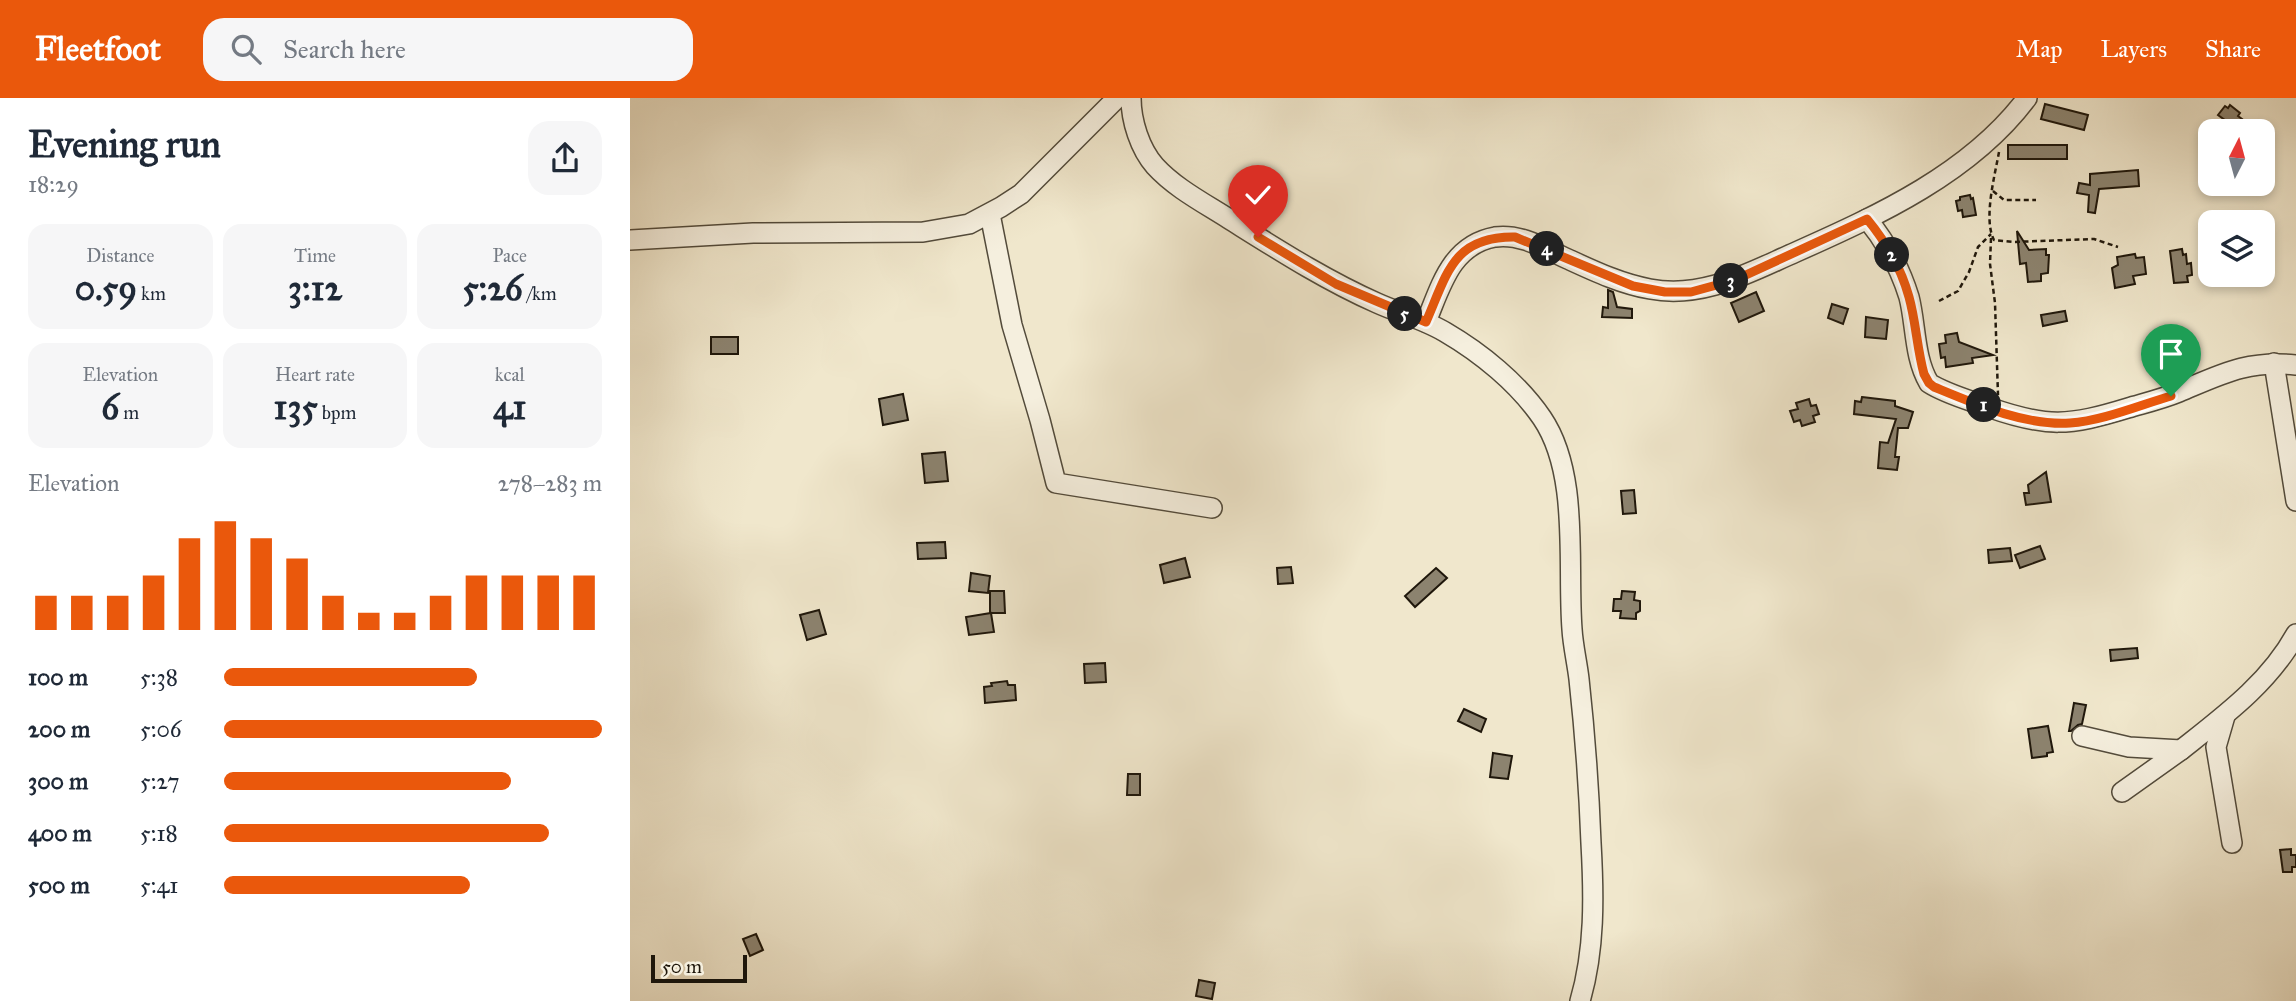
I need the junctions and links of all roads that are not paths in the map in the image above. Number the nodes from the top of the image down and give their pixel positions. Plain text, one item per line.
1 (1118, 98) edge
2 (1131, 98) edge
3 (2027, 98) edge
4 (990, 214) junction
5 (1867, 219) junction
6 (630, 240) edge
7 (1426, 322) junction
8 (2274, 363) junction
9 (2296, 365) edge
10 (2296, 501) edge
11 (1212, 508) dead end
12 (2294, 646) edge
13 (2225, 716) junction
14 (2082, 736) dead end
15 (2180, 750) junction
16 (2122, 792) dead end
17 (2232, 843) dead end
18 (1580, 1001) edge

1 - 4 street
2 - 7 street
3 - 5 street
4 - 6 street
4 - 11 street
5 - 7 street
5 - 8 street
7 - 18 street
8 - 9 street
8 - 10 street
12 - 13 street
13 - 15 street
13 - 17 street
14 - 15 street
15 - 16 street

